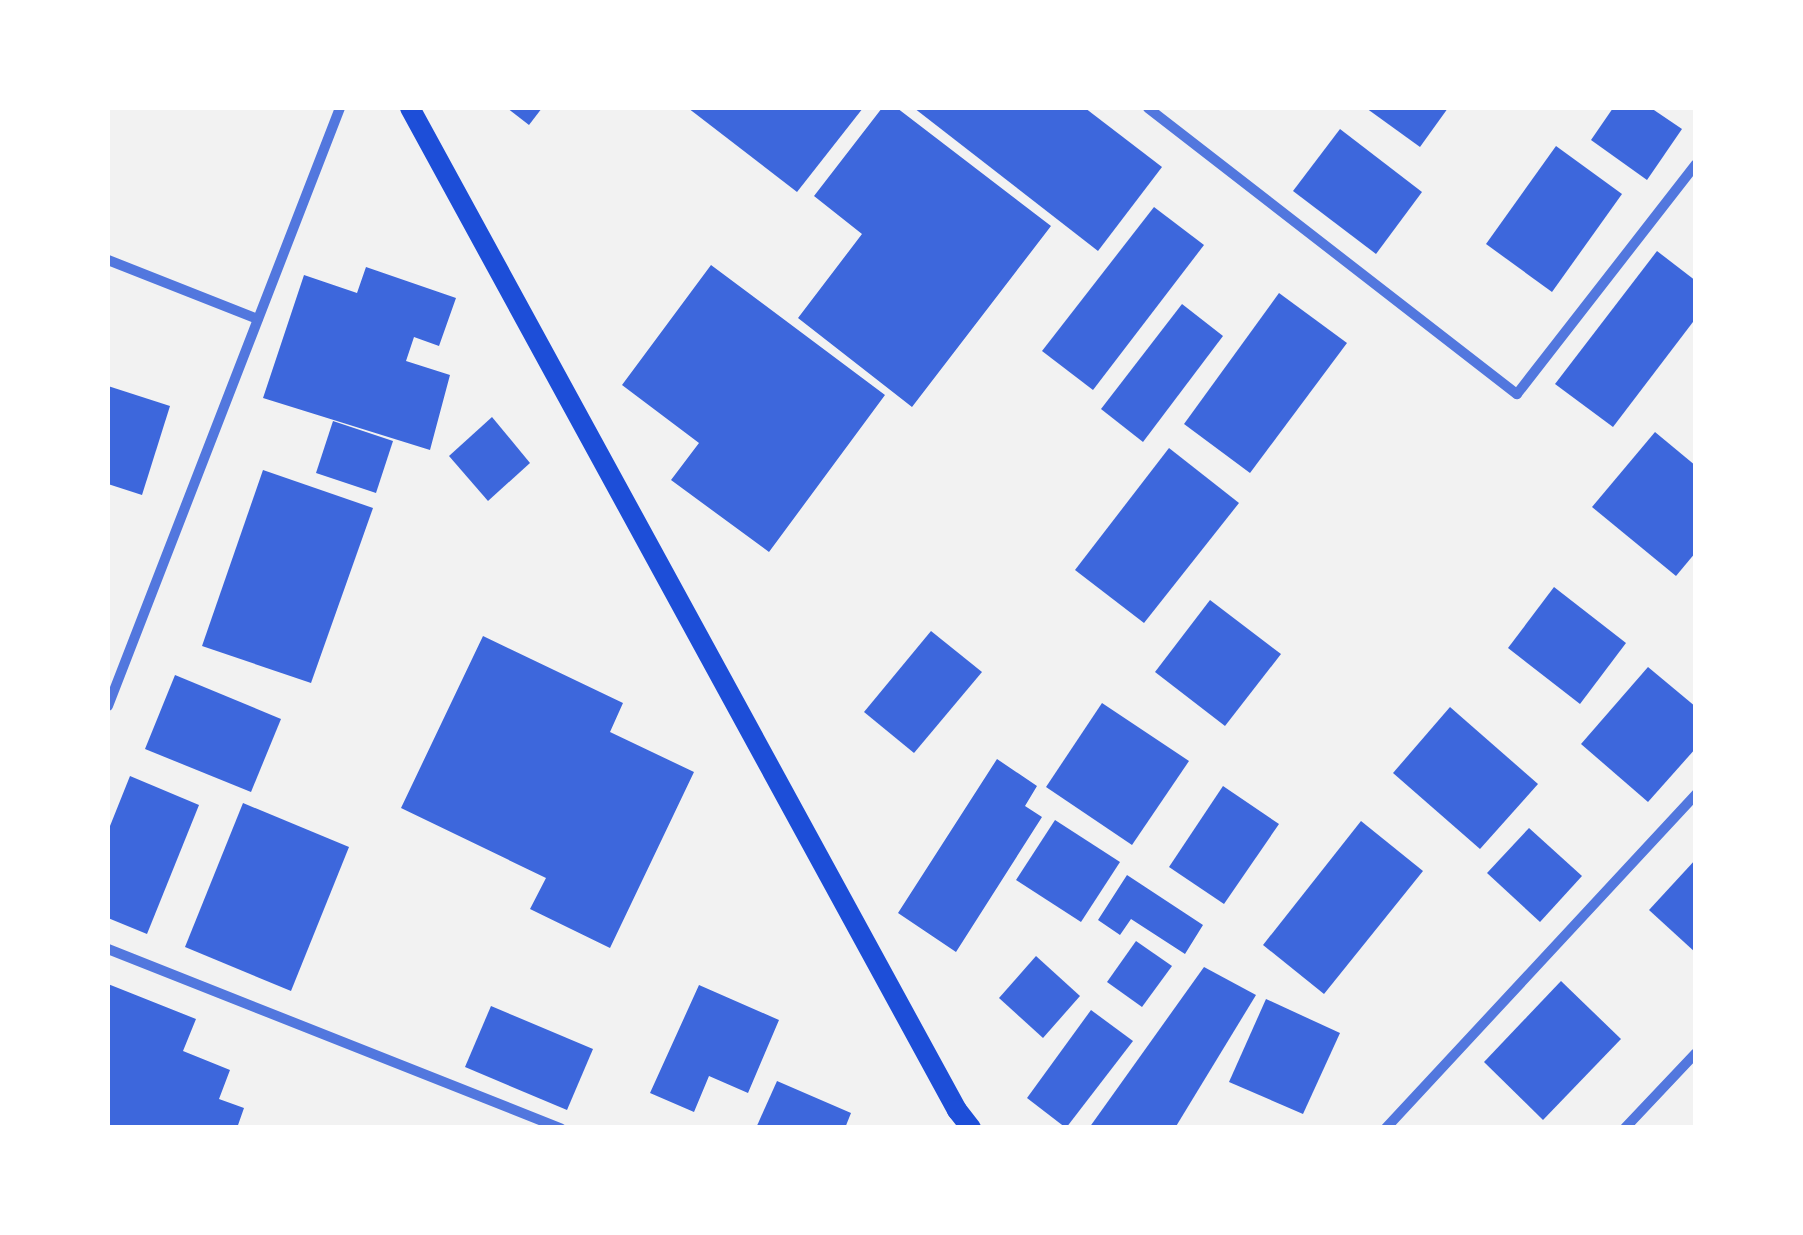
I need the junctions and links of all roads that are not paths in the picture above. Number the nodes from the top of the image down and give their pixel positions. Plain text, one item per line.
1 (340, 108) edge
2 (410, 108) edge
3 (1148, 108) edge
4 (1696, 164) edge
5 (108, 260) edge
6 (258, 319) junction
7 (108, 706) edge
8 (1696, 794) edge
9 (108, 949) edge
10 (1696, 1052) edge
11 (561, 1128) edge
12 (970, 1128) edge
13 (1386, 1128) edge
14 (1625, 1128) edge

1 - 6 street
2 - 12 main road
3 - 4 street
5 - 6 street
6 - 7 street
8 - 13 street
9 - 11 street
10 - 14 street

